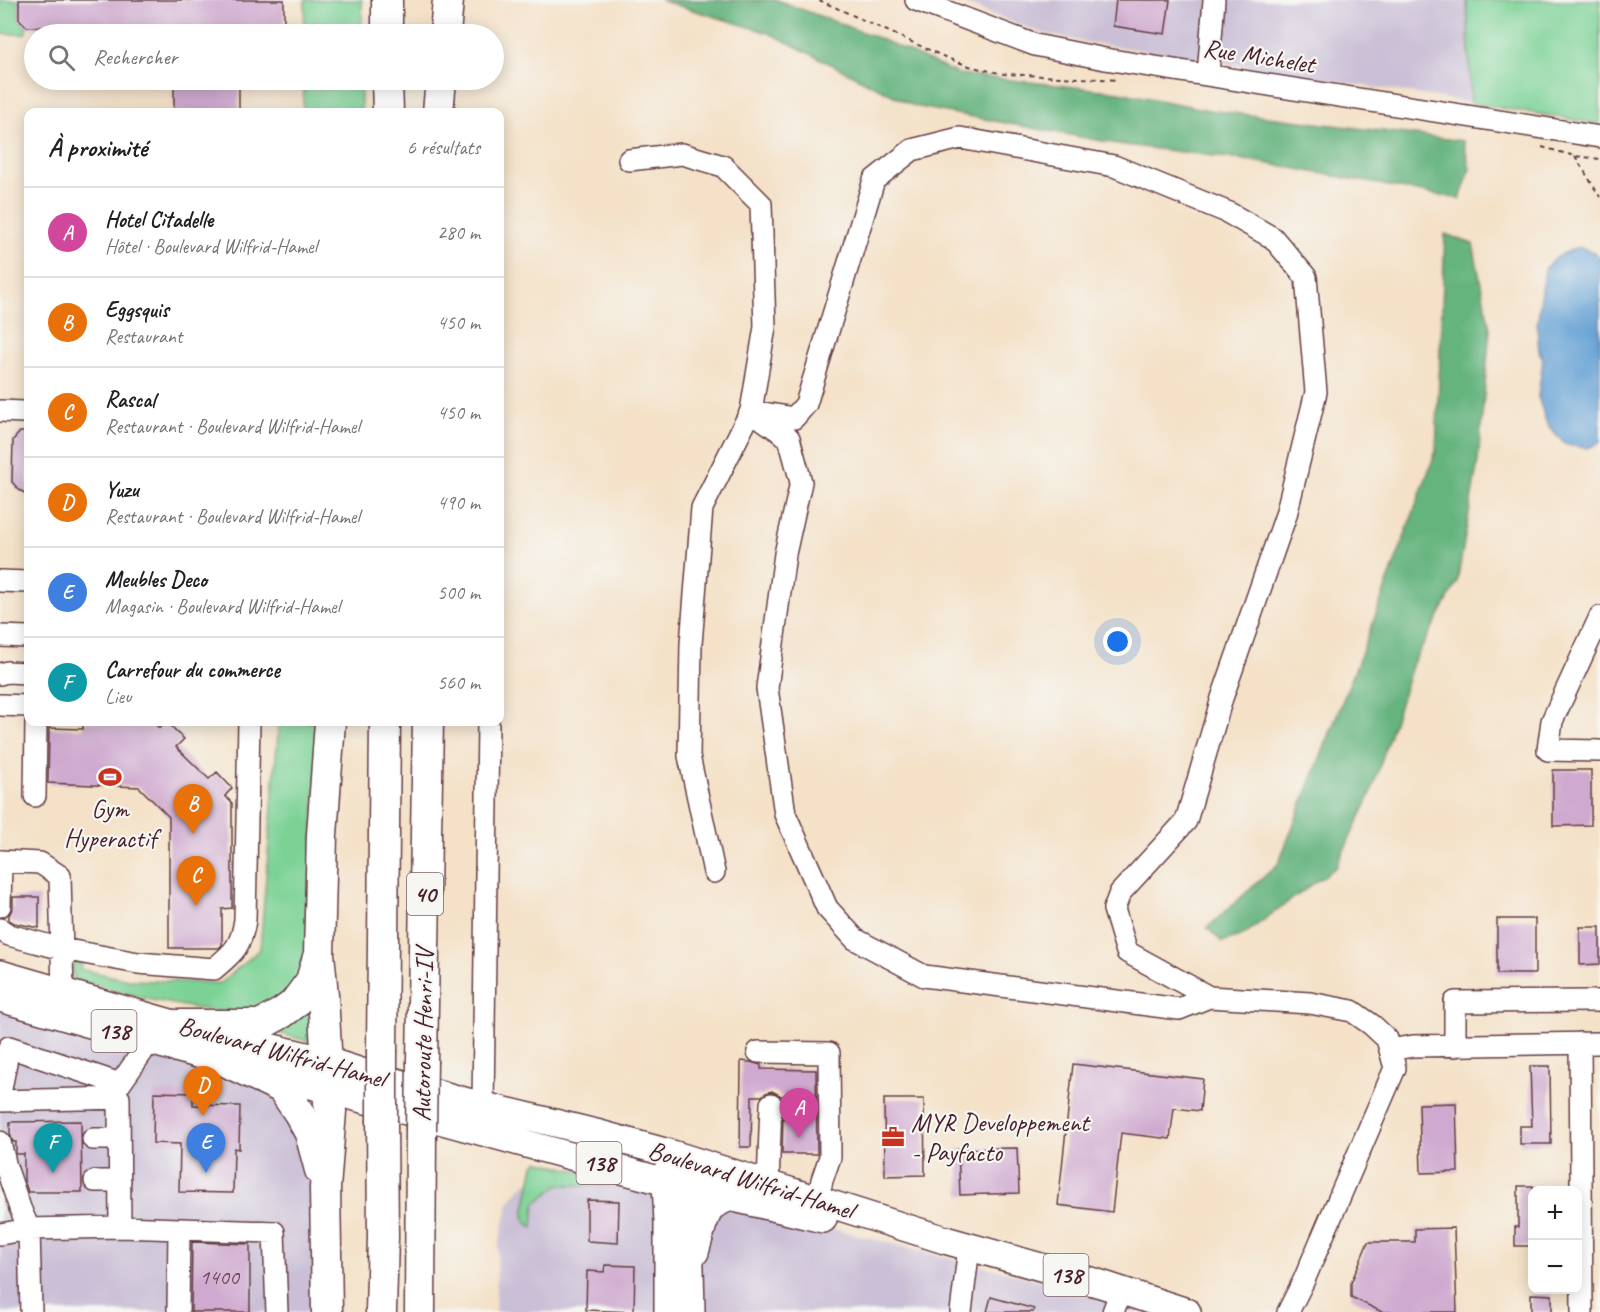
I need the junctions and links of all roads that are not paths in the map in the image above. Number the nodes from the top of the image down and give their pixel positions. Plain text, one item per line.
1 (387, 0) edge
2 (437, 0) edge
3 (448, 0) edge
4 (916, 0) edge
5 (1214, 0) edge
6 (387, 24) edge
7 (436, 24) edge
8 (446, 24) edge
9 (1208, 75) junction
10 (387, 90) edge
11 (436, 90) edge
12 (440, 90) edge
13 (388, 108) edge
14 (437, 108) edge
15 (438, 108) edge
16 (1600, 137) edge
17 (629, 160) dead end
18 (0, 411) edge
19 (751, 411) junction
20 (24, 412) dead end
21 (0, 581) edge
22 (24, 582) edge
23 (1600, 617) edge
24 (0, 636) edge
25 (24, 637) edge
26 (24, 673) edge
27 (0, 674) edge
28 (0, 705) edge
29 (24, 706) edge
30 (36, 726) edge
31 (249, 726) edge
32 (330, 726) edge
33 (385, 726) edge
34 (428, 726) edge
35 (488, 726) edge
36 (1600, 751) edge
37 (35, 796) dead end
38 (0, 861) edge
39 (714, 872) dead end
40 (0, 906) edge
41 (0, 929) edge
42 (62, 949) junction
43 (319, 954) junction
44 (0, 974) edge
45 (63, 992) junction
46 (1209, 997) junction
47 (0, 998) edge
48 (1600, 1001) edge
49 (177, 1025) junction
50 (150, 1041) junction
51 (1590, 1043) edge
52 (1455, 1046) junction
53 (1390, 1050) junction
54 (758, 1052) dead end
55 (229, 1063) junction
56 (327, 1076) junction
57 (1, 1091) edge
58 (120, 1091) junction
59 (771, 1104) dead end
60 (483, 1106) junction
61 (93, 1139) dead end
62 (119, 1139) junction
63 (0, 1142) edge
64 (681, 1157) junction
65 (95, 1181) dead end
66 (120, 1181) junction
67 (676, 1184) junction
68 (768, 1184) junction
69 (325, 1188) junction
70 (731, 1196) junction
71 (818, 1200) junction
72 (120, 1227) junction
73 (29, 1229) junction
74 (179, 1229) junction
75 (0, 1234) edge
76 (957, 1243) junction
77 (690, 1268) junction
78 (1117, 1301) edge
79 (31, 1312) edge
80 (177, 1312) edge
81 (277, 1312) edge
82 (327, 1312) edge
83 (381, 1312) edge
84 (420, 1312) edge
85 (668, 1312) edge
86 (691, 1312) edge
87 (961, 1312) edge
88 (1187, 1312) edge
89 (1288, 1312) edge
90 (1582, 1312) edge

1 - 6 highway
2 - 7 highway
3 - 8 highway
4 - 9 street, Rue Michelet
5 - 9 street
9 - 16 street, Rue Michelet
10 - 13 highway
11 - 14 highway
12 - 15 highway
17 - 19 street
18 - 20 street
19 - 39 street
19 - 46 street
19 - 46 street
21 - 22 street
23 - 36 street
24 - 25 street
26 - 27 street
28 - 29 street
30 - 37 street
31 - 42 street
32 - 43 highway
33 - 83 highway, Autoroute Henri-IV / 40, bridge
34 - 84 highway, Autoroute Henri-IV / 40, bridge
35 - 60 street
38 - 40 street
38 - 42 street
41 - 42 street
42 - 45 street
43 - 49 highway
43 - 56 highway
44 - 45 main road, Boulevard Wilfrid-Hamel / 138
45 - 49 main road, Boulevard Wilfrid-Hamel / 138
46 - 53 street
47 - 50 main road, Boulevard Wilfrid-Hamel / 138
48 - 52 street
49 - 56 main road, Boulevard Wilfrid-Hamel / 138
50 - 55 main road, Boulevard Wilfrid-Hamel / 138
50 - 58 street
51 - 52 street
51 - 90 street
52 - 53 street
53 - 89 street
54 - 71 street
55 - 56 main road, Boulevard Wilfrid-Hamel / 138
55 - 69 highway
56 - 60 main road, Boulevard Wilfrid-Hamel / 138
56 - 67 main road, Boulevard Wilfrid-Hamel / 138
56 - 69 highway
57 - 58 street
57 - 58 street
58 - 62 street
59 - 68 street
60 - 64 main road, Boulevard Wilfrid-Hamel / 138
61 - 62 street
62 - 66 street
63 - 73 street
64 - 67 main road
64 - 68 main road, Boulevard Wilfrid-Hamel / 138
65 - 66 street
66 - 72 street
67 - 70 main road, Boulevard Wilfrid-Hamel / 138
67 - 77 main road
67 - 85 main road
68 - 71 main road, Boulevard Wilfrid-Hamel / 138
69 - 82 highway
70 - 76 main road, Boulevard Wilfrid-Hamel / 138
70 - 77 main road
71 - 76 main road, Boulevard Wilfrid-Hamel / 138
72 - 73 street
72 - 74 street
73 - 75 street
73 - 79 street
74 - 80 street
74 - 81 street
76 - 78 main road, Boulevard Wilfrid-Hamel / 138
76 - 87 street
77 - 86 main road
78 - 88 main road, Boulevard Wilfrid-Hamel / 138

